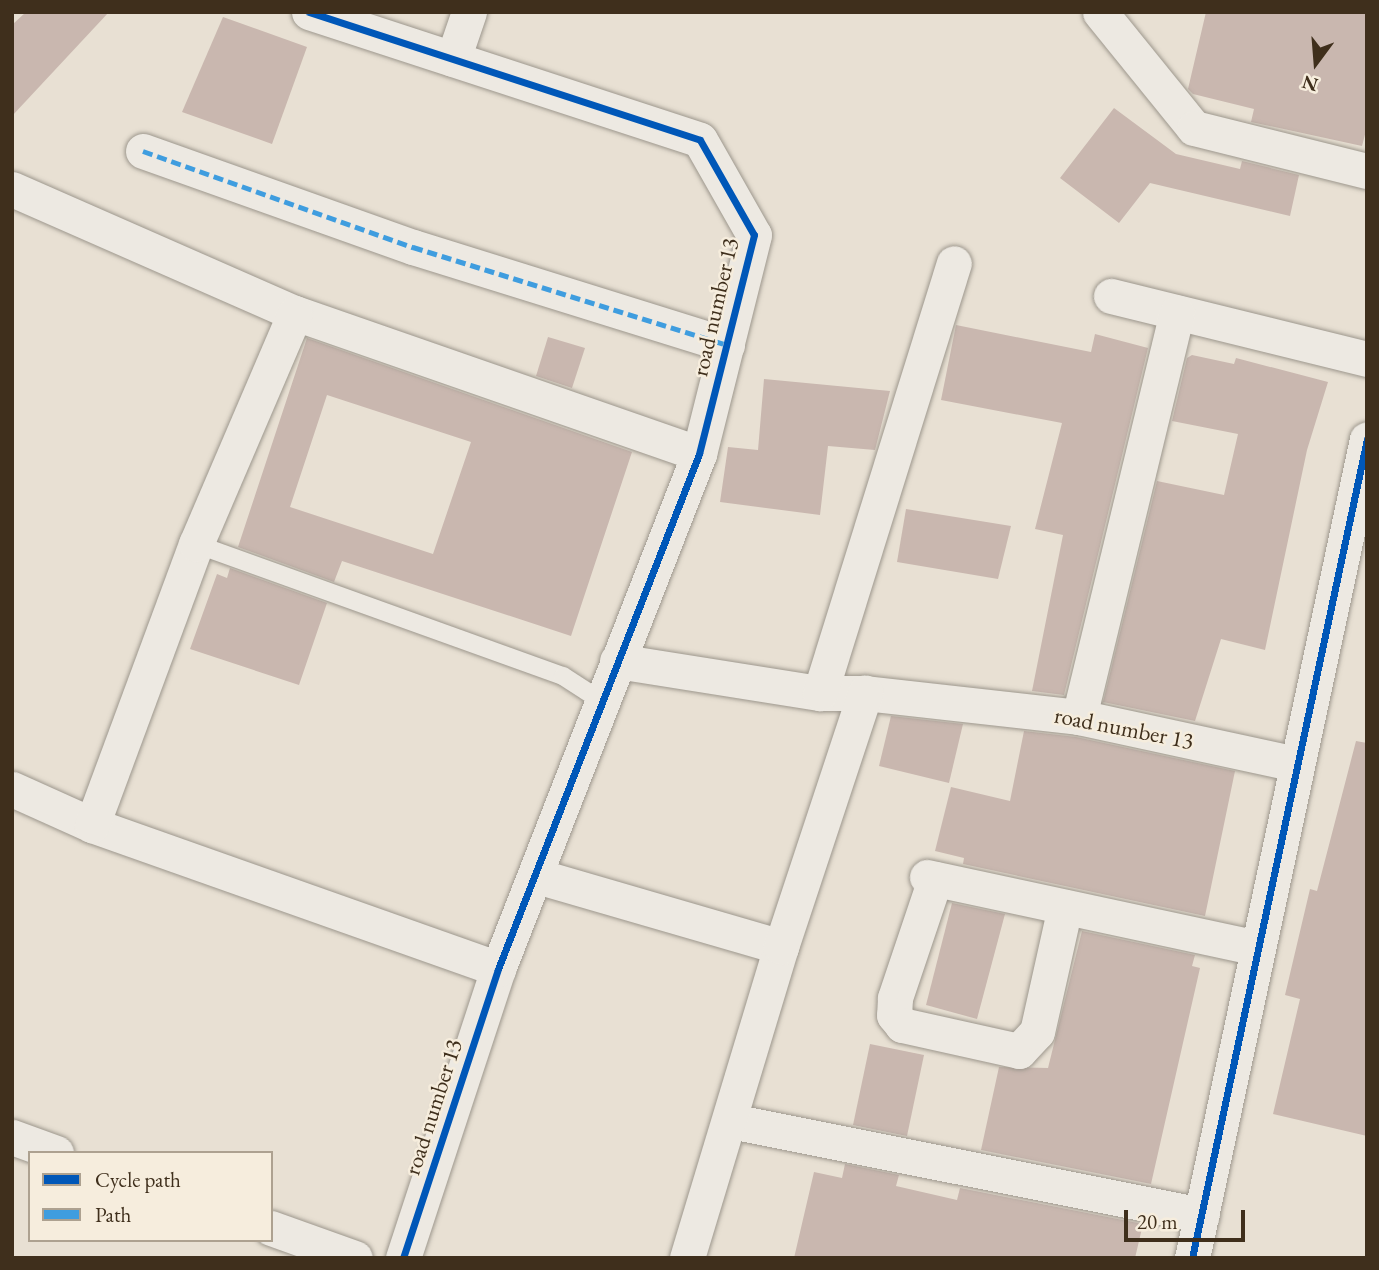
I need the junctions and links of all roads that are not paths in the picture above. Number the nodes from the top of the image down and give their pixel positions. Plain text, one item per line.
1 (309, 12) edge
2 (469, 12) edge
3 (1100, 12) edge
4 (453, 59) junction
5 (143, 151) dead end
6 (1367, 171) edge
7 (12, 189) edge
8 (954, 263) dead end
9 (1111, 296) dead end
10 (296, 313) junction
11 (1177, 313) junction
12 (727, 345) junction
13 (1367, 359) edge
14 (1367, 439) edge
15 (699, 454) junction
16 (1356, 538) edge
17 (197, 544) junction
18 (617, 662) junction
19 (820, 693) junction
20 (865, 693) junction
21 (600, 700) junction
22 (1079, 717) junction
23 (1297, 764) junction
24 (12, 789) edge
25 (92, 825) junction
26 (537, 876) junction
27 (1065, 907) junction
28 (781, 947) junction
29 (1257, 947) junction
30 (498, 969) junction
31 (731, 1121) junction
32 (12, 1137) edge
33 (51, 1151) edge
34 (1202, 1215) junction
35 (273, 1229) edge
36 (355, 1258) edge
37 (403, 1258) edge
38 (687, 1258) edge
39 (1192, 1258) edge

1 - 4 street, road number 13
2 - 4 street
3 - 6 street
4 - 12 street, road number 13
5 - 12 street
7 - 10 street
8 - 19 street
9 - 11 street
10 - 15 street
10 - 17 street
11 - 13 street
11 - 22 street
12 - 15 street, road number 13
14 - 16 street
15 - 18 street, road number 13
16 - 23 street
17 - 21 lane
17 - 25 street
18 - 19 street, road number 13
18 - 21 street, road number 13
19 - 20 street, road number 13
20 - 22 street, road number 13
20 - 28 street
21 - 26 street, road number 13
22 - 23 street, road number 13
23 - 29 street
24 - 25 street
25 - 30 street
26 - 28 street
26 - 30 street, road number 13
27 - 27 street
27 - 29 street
28 - 31 street
29 - 34 street
30 - 37 street, road number 13
31 - 34 street
31 - 38 street
32 - 33 street
34 - 39 street
35 - 36 street

